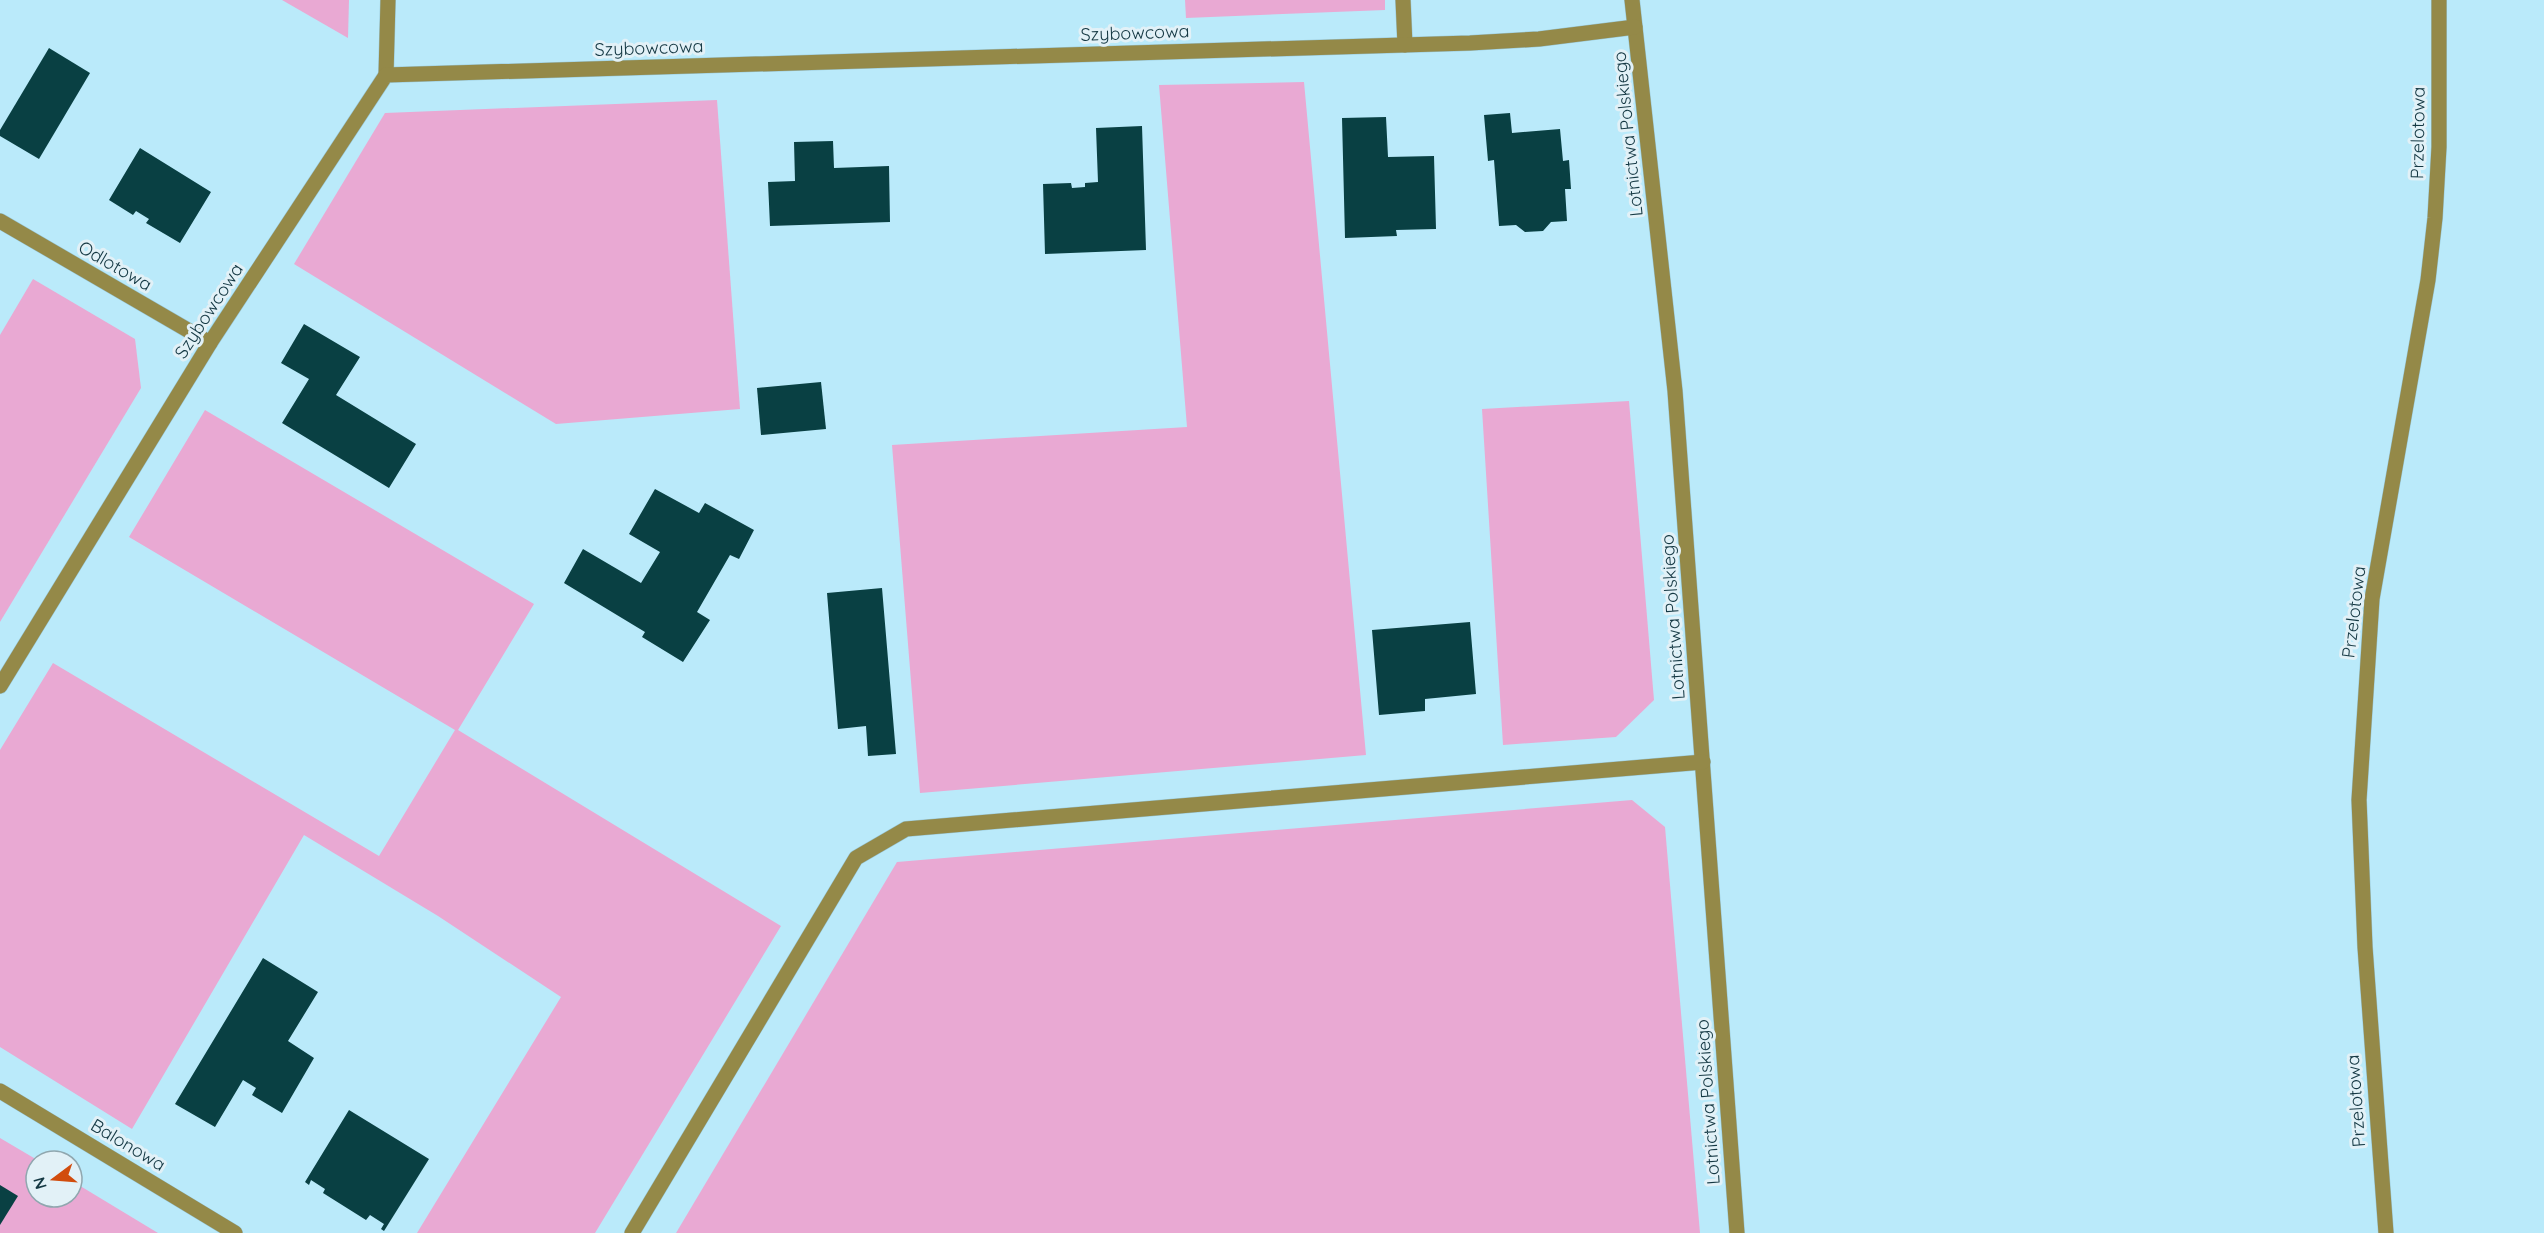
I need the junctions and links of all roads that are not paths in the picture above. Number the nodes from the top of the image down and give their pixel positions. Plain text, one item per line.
1 (388, 0) edge
2 (1403, 0) edge
3 (1632, 0) edge
4 (2439, 0) edge
5 (1635, 27) junction
6 (1405, 45) junction
7 (386, 75) junction
8 (0, 221) edge
9 (210, 344) junction
10 (0, 686) edge
11 (1703, 762) junction
12 (0, 1091) edge
13 (235, 1233) edge
14 (632, 1233) edge
15 (1737, 1233) edge
16 (2386, 1233) edge

1 - 7 street
2 - 6 street
3 - 5 street, Lotnictwa Polskiego
4 - 16 street, Przelotowa
5 - 6 street, Szybowcowa
5 - 11 street, Lotnictwa Polskiego
6 - 7 street, Szybowcowa
7 - 9 street, Szybowcowa
8 - 9 street, Odlotowa
9 - 10 street, Szybowcowa
11 - 14 street
11 - 15 street, Lotnictwa Polskiego
12 - 13 street, Balonowa

